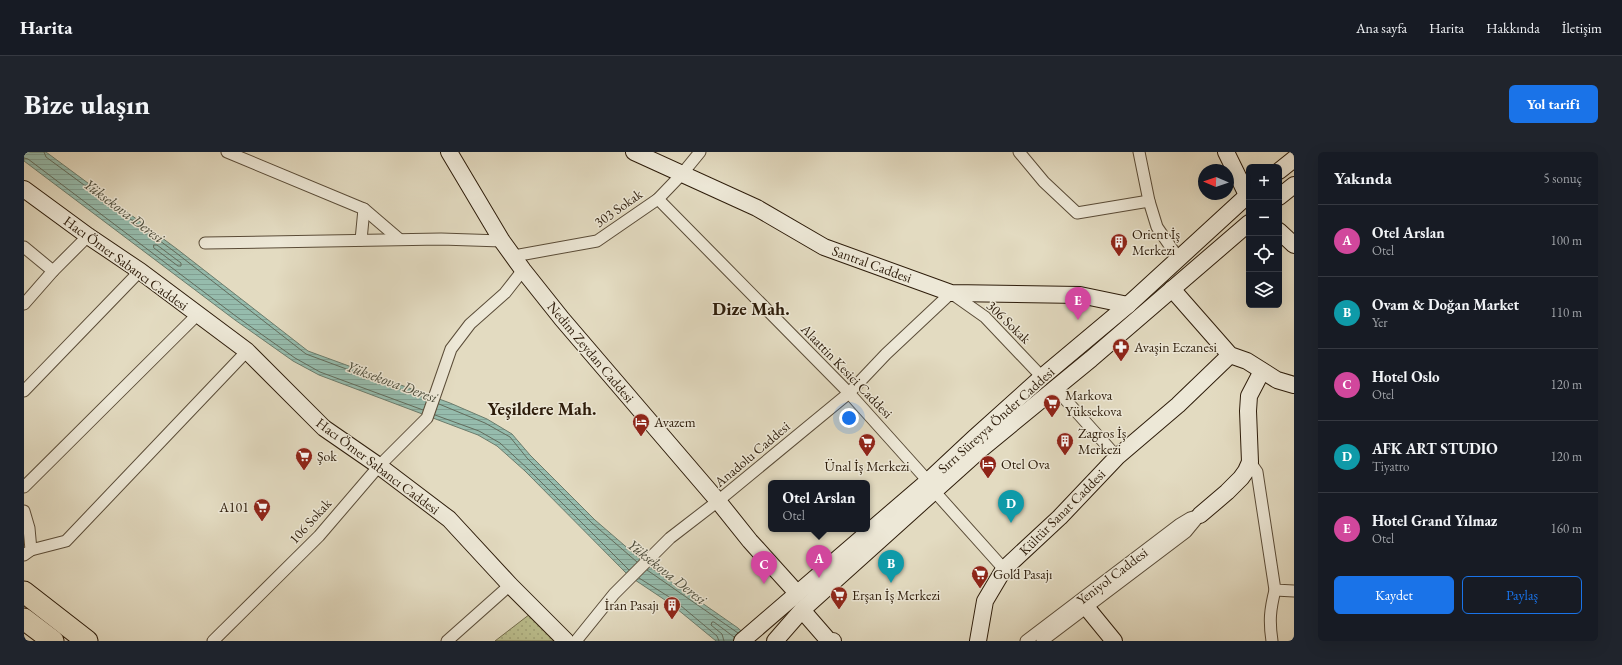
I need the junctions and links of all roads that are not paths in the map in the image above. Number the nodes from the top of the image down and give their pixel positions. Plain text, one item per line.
1 (227, 152) edge
2 (449, 152) edge
3 (634, 152) edge
4 (700, 152) edge
5 (1019, 152) edge
6 (1140, 152) edge
7 (1226, 152) edge
8 (1294, 159) edge
9 (1282, 169) edge
10 (682, 174) junction
11 (1294, 184) edge
12 (24, 189) edge
13 (1246, 192) edge
14 (1282, 194) edge
15 (1246, 198) edge
16 (658, 199) junction
17 (1149, 201) junction
18 (364, 209) junction
19 (1246, 226) edge
20 (88, 236) junction
21 (399, 239) junction
22 (360, 240) junction
23 (502, 241) junction
24 (205, 243) dead end
25 (24, 247) edge
26 (514, 256) junction
27 (1179, 259) junction
28 (523, 270) junction
29 (53, 271) junction
30 (140, 271) junction
31 (1172, 289) junction
32 (951, 293) junction
33 (24, 304) edge
34 (1128, 305) junction
35 (198, 314) junction
36 (247, 351) junction
37 (1230, 355) junction
38 (1262, 371) junction
39 (1042, 377) junction
40 (1294, 385) edge
41 (1055, 388) junction
42 (24, 391) edge
43 (849, 393) junction
44 (1116, 458) junction
45 (1250, 462) junction
46 (379, 466) junction
47 (931, 486) junction
48 (24, 487) edge
49 (718, 501) junction
50 (24, 511) edge
51 (1200, 515) junction
52 (28, 553) edge
53 (1004, 569) junction
54 (510, 585) junction
55 (1275, 590) junction
56 (1294, 591) edge
57 (24, 592) edge
58 (798, 593) junction
59 (1087, 608) junction
60 (802, 610) junction
61 (24, 619) edge
62 (53, 641) edge
63 (87, 641) edge
64 (213, 641) edge
65 (447, 641) edge
66 (566, 641) edge
67 (576, 641) edge
68 (742, 641) edge
69 (775, 641) edge
70 (830, 641) edge
71 (833, 641) edge
72 (978, 641) edge
73 (1026, 641) edge
74 (1042, 641) edge
75 (1114, 641) edge
76 (1272, 641) edge

1 - 18 street
2 - 23 street, Nedim Zeydan Caddesi
3 - 10 street, Santral Caddesi
4 - 10 street, 303 Sokak
5 - 17 street
6 - 17 street
7 - 13 street
8 - 9 street
10 - 16 street, 303 Sokak
10 - 32 street, Santral Caddesi
11 - 14 street
12 - 20 street, Hacı Ömer Sabancı Caddesi
15 - 27 street, Sırrı Süreyya Önder Caddesi
16 - 26 street, 303 Sokak
16 - 43 street, Alaattin Kesici Caddesi
17 - 27 street
18 - 21 street
18 - 22 street
19 - 31 street, Sırrı Süreyya Önder Caddesi
20 - 29 street
20 - 30 street, Hacı Ömer Sabancı Caddesi
21 - 22 street
21 - 23 street
22 - 24 street
23 - 26 street, Nedim Zeydan Caddesi
25 - 29 street
26 - 28 street, Nedim Zeydan Caddesi
27 - 34 street, Sırrı Süreyya Önder Caddesi
28 - 46 street, 106 Sokak
28 - 49 street, Nedim Zeydan Caddesi
29 - 33 street
30 - 35 street, Hacı Ömer Sabancı Caddesi
30 - 42 street
31 - 37 street
31 - 41 street, Sırrı Süreyya Önder Caddesi
32 - 34 street, Santral Caddesi
32 - 39 street, 306 Sokak
32 - 43 street, Anadolu Caddesi
34 - 39 street, Sırrı Süreyya Önder Caddesi
35 - 36 street, Hacı Ömer Sabancı Caddesi
35 - 48 street
36 - 46 street, Hacı Ömer Sabancı Caddesi
36 - 52 street
37 - 38 street
37 - 44 street, Kültür Sanat Caddesi
38 - 40 street
38 - 45 street
39 - 47 street, Sırrı Süreyya Önder Caddesi
41 - 44 street
41 - 47 street, Sırrı Süreyya Önder Caddesi
43 - 47 street, Alaattin Kesici Caddesi
43 - 49 street, Anadolu Caddesi
44 - 53 street, Kültür Sanat Caddesi
45 - 51 street, Yeniyol Caddesi
45 - 55 street
46 - 54 street, Hacı Ömer Sabancı Caddesi
46 - 64 street, 106 Sokak
47 - 53 street, Alaattin Kesici Caddesi
47 - 58 street, Sırrı Süreyya Önder Caddesi
47 - 60 street, Sırrı Süreyya Önder Caddesi
49 - 58 street, Nedim Zeydan Caddesi
49 - 67 street, Anadolu Caddesi
50 - 52 street
51 - 59 street, Yeniyol Caddesi
51 - 73 street, Yeniyol Caddesi
53 - 72 street, Kültür Sanat Caddesi
54 - 65 street
54 - 66 street, Hacı Ömer Sabancı Caddesi
55 - 56 street
55 - 76 street
57 - 63 highway
58 - 68 street, Sırrı Süreyya Önder Caddesi
59 - 74 street, Yeniyol Caddesi
59 - 75 street
60 - 69 street, Sırrı Süreyya Önder Caddesi
60 - 70 street
61 - 62 highway
70 - 71 street

